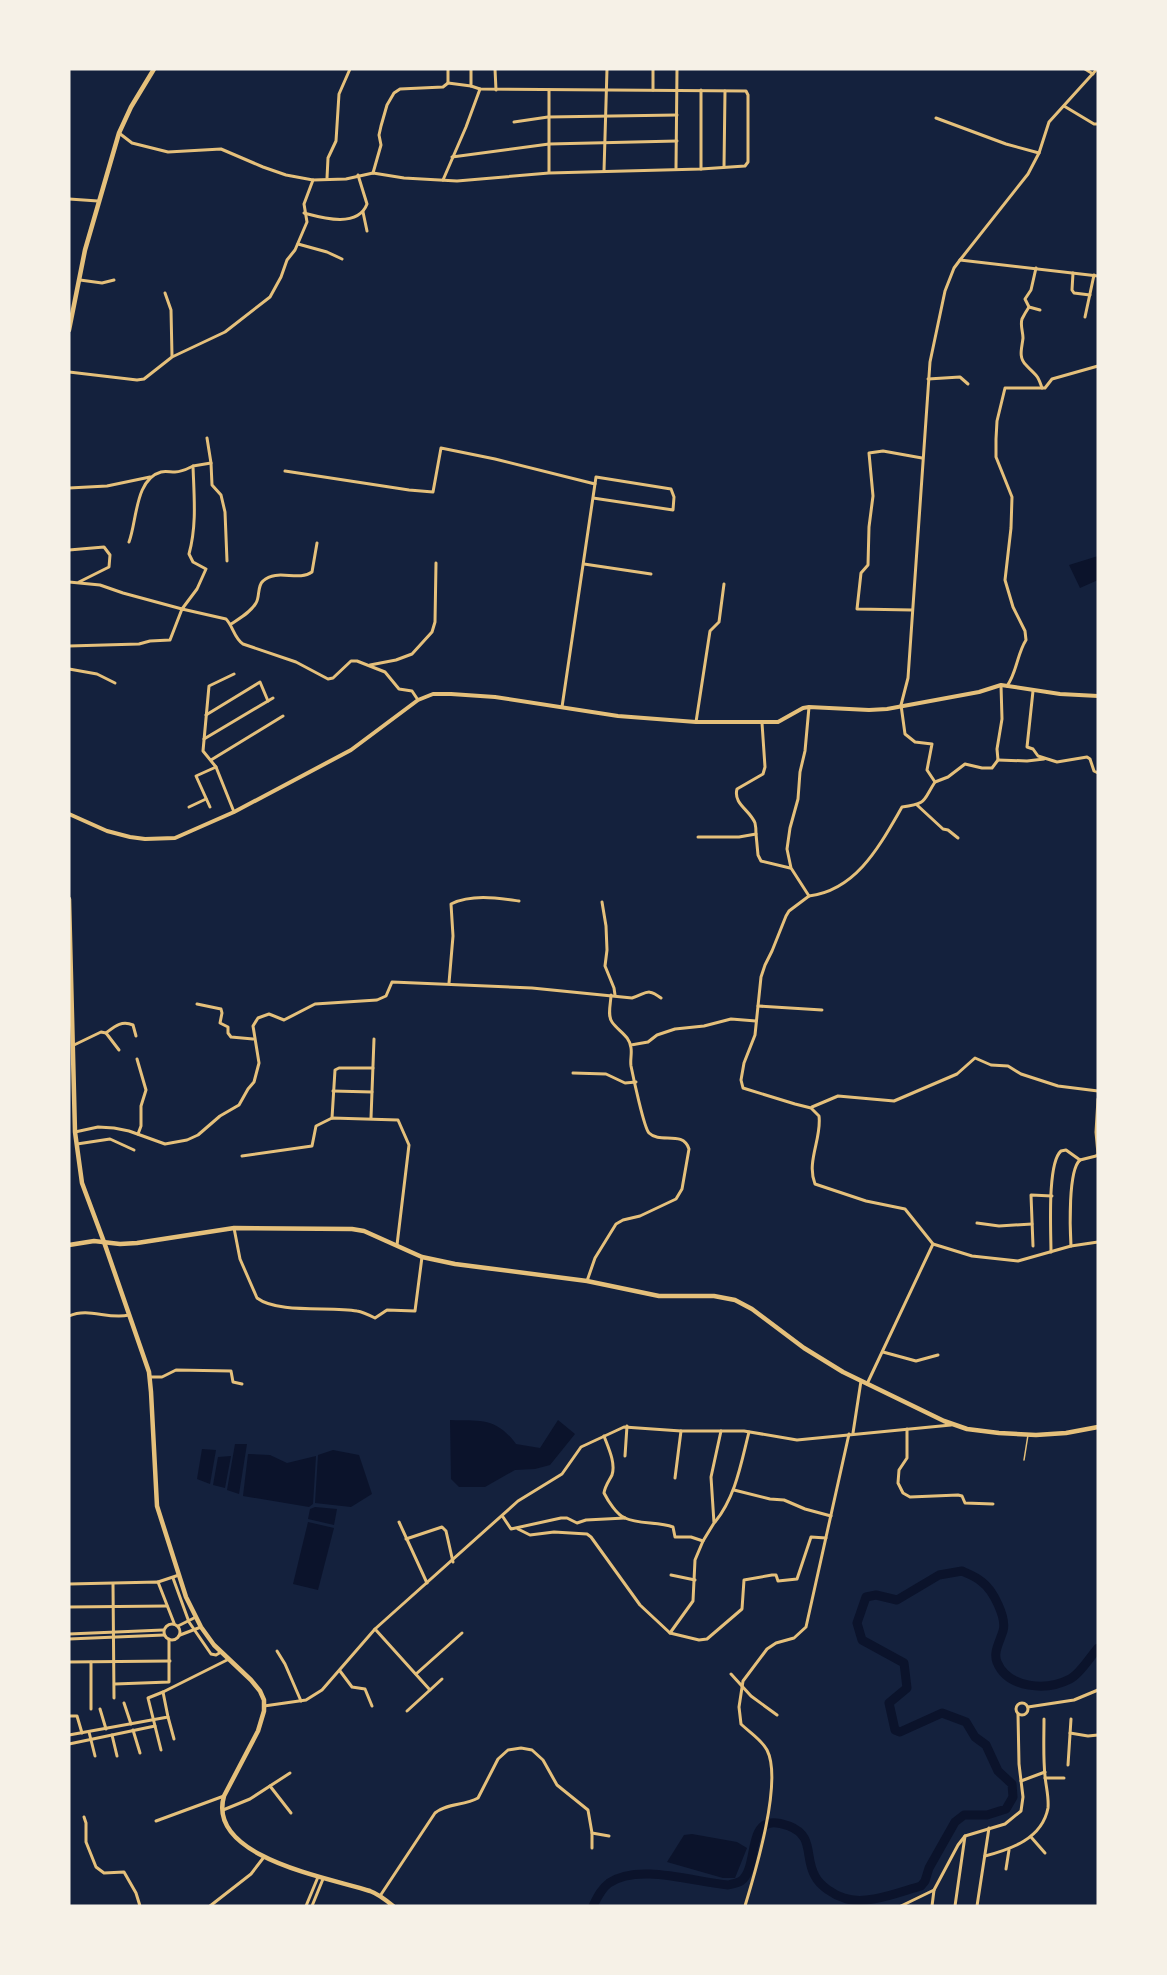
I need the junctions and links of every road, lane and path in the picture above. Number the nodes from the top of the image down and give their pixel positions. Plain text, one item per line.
1 (154, 69) edge
2 (350, 69) edge
3 (448, 69) edge
4 (471, 69) edge
5 (495, 69) edge
6 (607, 69) edge
7 (652, 69) edge
8 (676, 69) edge
9 (1085, 69) edge
10 (1097, 69) edge
11 (1093, 74) junction
12 (448, 83) junction
13 (471, 86) junction
14 (480, 89) junction
15 (496, 90) junction
16 (549, 90) junction
17 (606, 90) junction
18 (653, 90) junction
19 (701, 90) junction
20 (677, 91) junction
21 (725, 91) junction
22 (1064, 106) junction
23 (677, 115) junction
24 (548, 117) junction
25 (604, 117) junction
26 (936, 118) dead end
27 (514, 122) dead end
28 (1098, 124) edge
29 (119, 133) junction
30 (677, 141) junction
31 (549, 144) junction
32 (604, 144) junction
33 (1039, 153) junction
34 (452, 157) junction
35 (724, 167) junction
36 (676, 168) junction
37 (701, 169) junction
38 (604, 171) junction
39 (373, 172) junction
40 (549, 173) junction
41 (358, 175) junction
42 (327, 178) junction
43 (313, 180) junction
44 (442, 180) junction
45 (69, 199) edge
46 (98, 201) junction
47 (363, 212) junction
48 (304, 213) junction
49 (367, 231) dead end
50 (298, 244) junction
51 (342, 259) dead end
52 (960, 260) junction
53 (1036, 268) junction
54 (1073, 273) junction
55 (1096, 276) edge
56 (80, 280) junction
57 (114, 280) dead end
58 (165, 293) dead end
59 (1090, 295) junction
60 (1029, 307) junction
61 (1040, 310) dead end
62 (1085, 317) dead end
63 (69, 330) edge
64 (171, 357) junction
65 (1098, 366) edge
66 (69, 372) edge
67 (928, 379) junction
68 (968, 384) dead end
69 (1042, 388) junction
70 (207, 438) dead end
71 (922, 458) junction
72 (211, 463) junction
73 (193, 466) junction
74 (285, 471) dead end
75 (152, 476) junction
76 (595, 484) junction
77 (69, 488) edge
78 (593, 498) junction
79 (129, 542) dead end
80 (317, 543) dead end
81 (69, 550) edge
82 (227, 561) dead end
83 (435, 563) dead end
84 (584, 564) junction
85 (651, 574) dead end
86 (69, 582) edge
87 (79, 582) junction
88 (724, 584) dead end
89 (182, 609) junction
90 (912, 610) junction
91 (231, 624) junction
92 (69, 645) edge
93 (368, 666) junction
94 (69, 669) edge
95 (234, 674) dead end
96 (115, 683) dead end
97 (1004, 686) junction
98 (1033, 691) junction
99 (1098, 696) edge
100 (273, 698) dead end
101 (418, 700) junction
102 (268, 701) junction
103 (901, 705) junction
104 (562, 707) junction
105 (809, 707) junction
106 (206, 715) junction
107 (284, 716) dead end
108 (696, 722) junction
109 (762, 723) junction
110 (204, 740) junction
111 (1045, 759) junction
112 (210, 760) junction
113 (998, 760) junction
114 (216, 767) junction
115 (1098, 773) edge
116 (935, 782) junction
117 (206, 799) junction
118 (917, 805) junction
119 (189, 807) dead end
120 (210, 807) dead end
121 (234, 812) junction
122 (69, 813) edge
123 (756, 834) junction
124 (698, 837) dead end
125 (958, 838) dead end
126 (791, 868) junction
127 (809, 896) junction
128 (69, 899) edge
129 (519, 901) dead end
130 (602, 902) dead end
131 (70, 907) edge
132 (449, 984) junction
133 (613, 995) junction
134 (661, 998) dead end
135 (197, 1004) dead end
136 (758, 1006) junction
137 (822, 1010) dead end
138 (756, 1021) junction
139 (106, 1034) junction
140 (136, 1036) dead end
141 (253, 1039) junction
142 (374, 1039) dead end
143 (74, 1045) junction
144 (631, 1045) junction
145 (119, 1050) dead end
146 (137, 1059) dead end
147 (373, 1068) junction
148 (573, 1073) dead end
149 (71, 1081) edge
150 (636, 1082) junction
151 (333, 1091) junction
152 (1098, 1091) edge
153 (372, 1092) junction
154 (1098, 1099) edge
155 (811, 1108) junction
156 (75, 1115) junction
157 (69, 1117) edge
158 (332, 1118) junction
159 (371, 1118) junction
160 (75, 1132) junction
161 (138, 1134) junction
162 (77, 1144) junction
163 (134, 1150) dead end
164 (242, 1156) dead end
165 (1080, 1160) junction
166 (1052, 1196) junction
167 (977, 1223) dead end
168 (1032, 1224) junction
169 (234, 1228) junction
170 (104, 1242) junction
171 (1098, 1242) edge
172 (933, 1244) junction
173 (69, 1245) edge
174 (1033, 1246) dead end
175 (1071, 1246) junction
176 (397, 1247) junction
177 (1051, 1252) junction
178 (422, 1257) junction
179 (587, 1281) junction
180 (129, 1315) junction
181 (69, 1316) edge
182 (883, 1352) junction
183 (938, 1355) dead end
184 (150, 1377) junction
185 (861, 1381) junction
186 (242, 1384) dead end
187 (867, 1384) junction
188 (951, 1425) junction
189 (627, 1426) junction
190 (1098, 1427) edge
191 (907, 1428) junction
192 (681, 1431) junction
193 (721, 1431) junction
194 (749, 1432) junction
195 (851, 1434) junction
196 (1028, 1434) junction
197 (604, 1436) junction
198 (625, 1456) dead end
199 (1024, 1460) dead end
200 (675, 1478) dead end
201 (734, 1490) junction
202 (993, 1504) dead end
203 (831, 1516) junction
204 (503, 1517) junction
205 (625, 1518) junction
206 (399, 1522) dead end
207 (714, 1523) junction
208 (519, 1528) junction
209 (826, 1538) junction
210 (406, 1539) junction
211 (703, 1541) junction
212 (453, 1562) junction
213 (179, 1575) junction
214 (670, 1575) dead end
215 (173, 1578) junction
216 (695, 1580) junction
217 (159, 1582) junction
218 (427, 1583) junction
219 (69, 1584) edge
220 (113, 1584) junction
221 (167, 1605) junction
222 (113, 1606) junction
223 (69, 1607) edge
224 (196, 1617) junction
225 (189, 1622) junction
226 (176, 1624) junction
227 (201, 1627) junction
228 (375, 1629) junction
229 (164, 1630) junction
230 (194, 1630) junction
231 (113, 1633) junction
232 (462, 1633) dead end
233 (670, 1633) junction
234 (69, 1634) edge
235 (164, 1635) junction
236 (179, 1635) junction
237 (114, 1638) junction
238 (69, 1639) edge
239 (169, 1639) junction
240 (277, 1651) dead end
241 (221, 1652) junction
242 (229, 1659) junction
243 (170, 1661) junction
244 (69, 1662) edge
245 (91, 1662) junction
246 (114, 1662) junction
247 (339, 1671) junction
248 (416, 1674) junction
249 (731, 1674) dead end
250 (442, 1679) dead end
251 (114, 1684) junction
252 (741, 1686) junction
253 (430, 1690) junction
254 (1098, 1690) edge
255 (163, 1692) junction
256 (114, 1698) dead end
257 (301, 1701) junction
258 (124, 1703) dead end
259 (264, 1706) junction
260 (372, 1706) dead end
261 (1028, 1707) junction
262 (91, 1709) dead end
263 (100, 1709) dead end
264 (407, 1711) dead end
265 (1018, 1714) junction
266 (777, 1715) dead end
267 (69, 1716) edge
268 (168, 1717) junction
269 (1044, 1719) dead end
270 (1071, 1719) dead end
271 (153, 1720) junction
272 (131, 1725) junction
273 (155, 1726) junction
274 (106, 1729) junction
275 (133, 1730) junction
276 (89, 1732) junction
277 (82, 1733) junction
278 (1070, 1733) junction
279 (69, 1735) edge
280 (112, 1735) junction
281 (1098, 1735) edge
282 (90, 1739) junction
283 (174, 1739) dead end
284 (69, 1744) edge
285 (161, 1750) dead end
286 (140, 1753) dead end
287 (95, 1756) dead end
288 (117, 1756) dead end
289 (1068, 1765) dead end
290 (290, 1773) dead end
291 (1045, 1773) junction
292 (1045, 1778) junction
293 (1064, 1778) dead end
294 (1021, 1781) junction
295 (270, 1786) junction
296 (224, 1796) junction
297 (222, 1811) junction
298 (291, 1813) dead end
299 (84, 1817) dead end
300 (156, 1821) dead end
301 (989, 1828) junction
302 (592, 1833) junction
303 (609, 1836) dead end
304 (965, 1836) junction
305 (1031, 1837) junction
306 (592, 1848) dead end
307 (1009, 1850) junction
308 (1045, 1853) dead end
309 (985, 1856) junction
310 (264, 1857) junction
311 (1006, 1869) dead end
312 (320, 1878) junction
313 (934, 1890) junction
314 (380, 1896) junction
315 (909, 1905) edge
316 (140, 1906) edge
317 (210, 1906) edge
318 (306, 1906) edge
319 (312, 1906) edge
320 (393, 1906) edge
321 (745, 1906) edge
322 (901, 1906) edge
323 (932, 1906) edge
324 (956, 1906) edge
325 (977, 1906) edge

1 - 29 main road
2 - 42 street
3 - 12 street
4 - 13 street
5 - 15 street
6 - 17 street
7 - 18 street
8 - 20 street
9 - 11 street
10 - 11 street
11 - 22 street
12 - 13 street
12 - 39 street
13 - 14 street
14 - 15 street
14 - 34 street
15 - 16 street
16 - 17 street
16 - 24 street
17 - 18 street
17 - 25 street
18 - 20 street
19 - 20 street
19 - 21 street
19 - 37 street
20 - 23 street
21 - 35 street
21 - 35 street
22 - 28 street
22 - 33 street
23 - 25 street
23 - 30 street
24 - 25 street
24 - 27 street
24 - 31 street
25 - 32 street
26 - 33 street
29 - 43 street
29 - 46 main road
30 - 32 street
30 - 36 street
31 - 32 street
31 - 34 street
31 - 40 street
32 - 38 street
33 - 52 street
34 - 44 street
35 - 37 street
36 - 37 street
36 - 38 street
38 - 40 street
39 - 41 street
39 - 44 street
40 - 44 street
41 - 42 street
41 - 47 street
42 - 43 street
43 - 48 street
45 - 46 street
46 - 56 main road
47 - 48 street
47 - 49 street
48 - 50 street
50 - 51 street
50 - 64 street
52 - 53 street
52 - 67 street
53 - 54 street
53 - 60 street
54 - 55 street
54 - 59 street
55 - 59 street
56 - 57 street
56 - 63 main road
58 - 64 street
59 - 62 street
60 - 61 street
60 - 69 street
64 - 66 street
65 - 69 street
67 - 68 street
67 - 71 street
69 - 97 street
70 - 72 street
71 - 90 street
71 - 90 street
72 - 73 street
72 - 82 street
73 - 75 street
73 - 89 street
74 - 76 street
75 - 77 street
75 - 79 street
76 - 78 street
76 - 78 street
78 - 84 street
80 - 91 street
81 - 87 street
83 - 93 street
84 - 85 street
84 - 104 street
86 - 87 street
87 - 89 street
88 - 108 street
89 - 91 street
89 - 92 street
90 - 103 street
91 - 93 street
93 - 101 street
94 - 96 street
95 - 106 street
97 - 98 street
97 - 103 street
97 - 113 street
98 - 99 street
98 - 111 street
100 - 102 street
101 - 104 street
101 - 121 street
102 - 106 street
102 - 110 street
103 - 105 street
103 - 116 street
104 - 108 street
105 - 109 street
105 - 126 street
106 - 110 street
107 - 112 street
108 - 109 street
109 - 123 street
110 - 112 street
111 - 113 street
111 - 115 street
112 - 114 street
113 - 116 street
114 - 117 street
114 - 121 street
116 - 118 street
117 - 119 street
117 - 120 street
118 - 125 street
118 - 127 street
121 - 122 street
123 - 124 street
123 - 126 street
126 - 127 street
127 - 136 street
128 - 131 main road
129 - 132 street
130 - 133 street
131 - 143 main road
132 - 133 street
132 - 141 street
133 - 134 street
133 - 144 street
135 - 141 street
136 - 137 street
136 - 138 street
138 - 144 street
138 - 155 street
139 - 140 street
139 - 143 street
139 - 145 street
141 - 161 street
142 - 147 street
143 - 149 main road
144 - 150 street
146 - 161 street
147 - 151 street
147 - 153 street
148 - 150 street
149 - 156 main road
150 - 179 street
151 - 153 street
151 - 158 street
152 - 155 street
153 - 159 street
154 - 165 street
155 - 172 street
156 - 157 street
156 - 160 main road
158 - 159 street
158 - 164 street
159 - 176 street
160 - 161 street
160 - 162 main road
162 - 163 street
162 - 170 main road
165 - 166 street
165 - 175 street
166 - 168 street
166 - 177 street
167 - 168 street
168 - 174 street
169 - 170 main road
169 - 176 main road
169 - 178 street
170 - 173 main road
170 - 180 main road
171 - 175 street
172 - 177 street
172 - 182 street
175 - 177 street
176 - 178 main road
178 - 179 main road
179 - 185 main road
180 - 181 street
180 - 184 main road
182 - 183 street
182 - 187 street
184 - 186 street
184 - 213 main road
185 - 187 main road
185 - 195 street
187 - 188 main road
188 - 191 street
188 - 196 main road
189 - 192 street
189 - 197 street
189 - 198 street
190 - 196 main road
191 - 195 street
191 - 202 street
192 - 193 street
192 - 200 street
193 - 194 street
193 - 207 street
194 - 195 street
194 - 201 street
195 - 203 street
196 - 199 lane
197 - 204 street
197 - 205 street
201 - 203 street
201 - 207 street
203 - 209 street
204 - 208 street
204 - 212 street
205 - 208 street
205 - 211 street
206 - 210 street
207 - 211 street
208 - 233 street
209 - 233 street
209 - 252 street
210 - 212 street
210 - 218 street
211 - 216 street
212 - 218 street
213 - 215 street
213 - 224 main road
214 - 216 street
215 - 217 street
215 - 225 street
216 - 233 street
217 - 220 street
217 - 221 street
218 - 228 street
219 - 220 street
220 - 222 street
221 - 222 street
221 - 226 street
222 - 223 street
222 - 231 street
224 - 225 street
224 - 227 main road
225 - 226 street
225 - 230 street
226 - 229 street
226 - 236 street
227 - 230 street
227 - 241 main road
228 - 247 street
228 - 248 street
229 - 231 street
229 - 235 street
230 - 236 street
230 - 241 street
231 - 234 street
231 - 237 street
232 - 248 street
235 - 237 street
235 - 239 street
236 - 239 street
237 - 238 street
237 - 246 street
239 - 243 street
240 - 257 street
241 - 242 main road
242 - 255 street
242 - 259 main road
243 - 246 street
243 - 251 street
244 - 245 street
245 - 246 street
245 - 262 street
246 - 251 street
247 - 257 street
247 - 260 street
248 - 253 street
249 - 252 street
250 - 253 street
251 - 256 street
252 - 266 street
252 - 321 street
253 - 264 street
254 - 261 street
255 - 268 street
255 - 271 street
257 - 259 street
258 - 272 street
259 - 296 main road
261 - 265 street
261 - 265 street
263 - 274 street
265 - 294 street
267 - 277 street
268 - 271 street
268 - 283 street
269 - 291 street
270 - 278 street
271 - 272 street
271 - 273 street
272 - 274 street
273 - 275 street
273 - 285 street
274 - 276 street
275 - 280 street
275 - 286 street
276 - 277 street
276 - 282 street
277 - 279 street
278 - 281 street
278 - 289 street
280 - 282 street
280 - 288 street
282 - 284 street
282 - 287 street
290 - 295 street
291 - 292 street
291 - 294 street
292 - 293 street
292 - 305 street
294 - 301 street
295 - 297 street
295 - 298 street
296 - 297 main road
296 - 300 street
297 - 310 main road
299 - 316 street
301 - 304 street
301 - 309 street
302 - 303 street
302 - 306 street
302 - 314 street
304 - 313 street
304 - 324 street
305 - 307 street
305 - 308 street
307 - 309 street
307 - 311 street
309 - 325 street
310 - 312 main road
310 - 317 street
312 - 314 main road
312 - 318 street
312 - 319 street
313 - 315 street
313 - 323 street
314 - 320 main road
315 - 322 street

